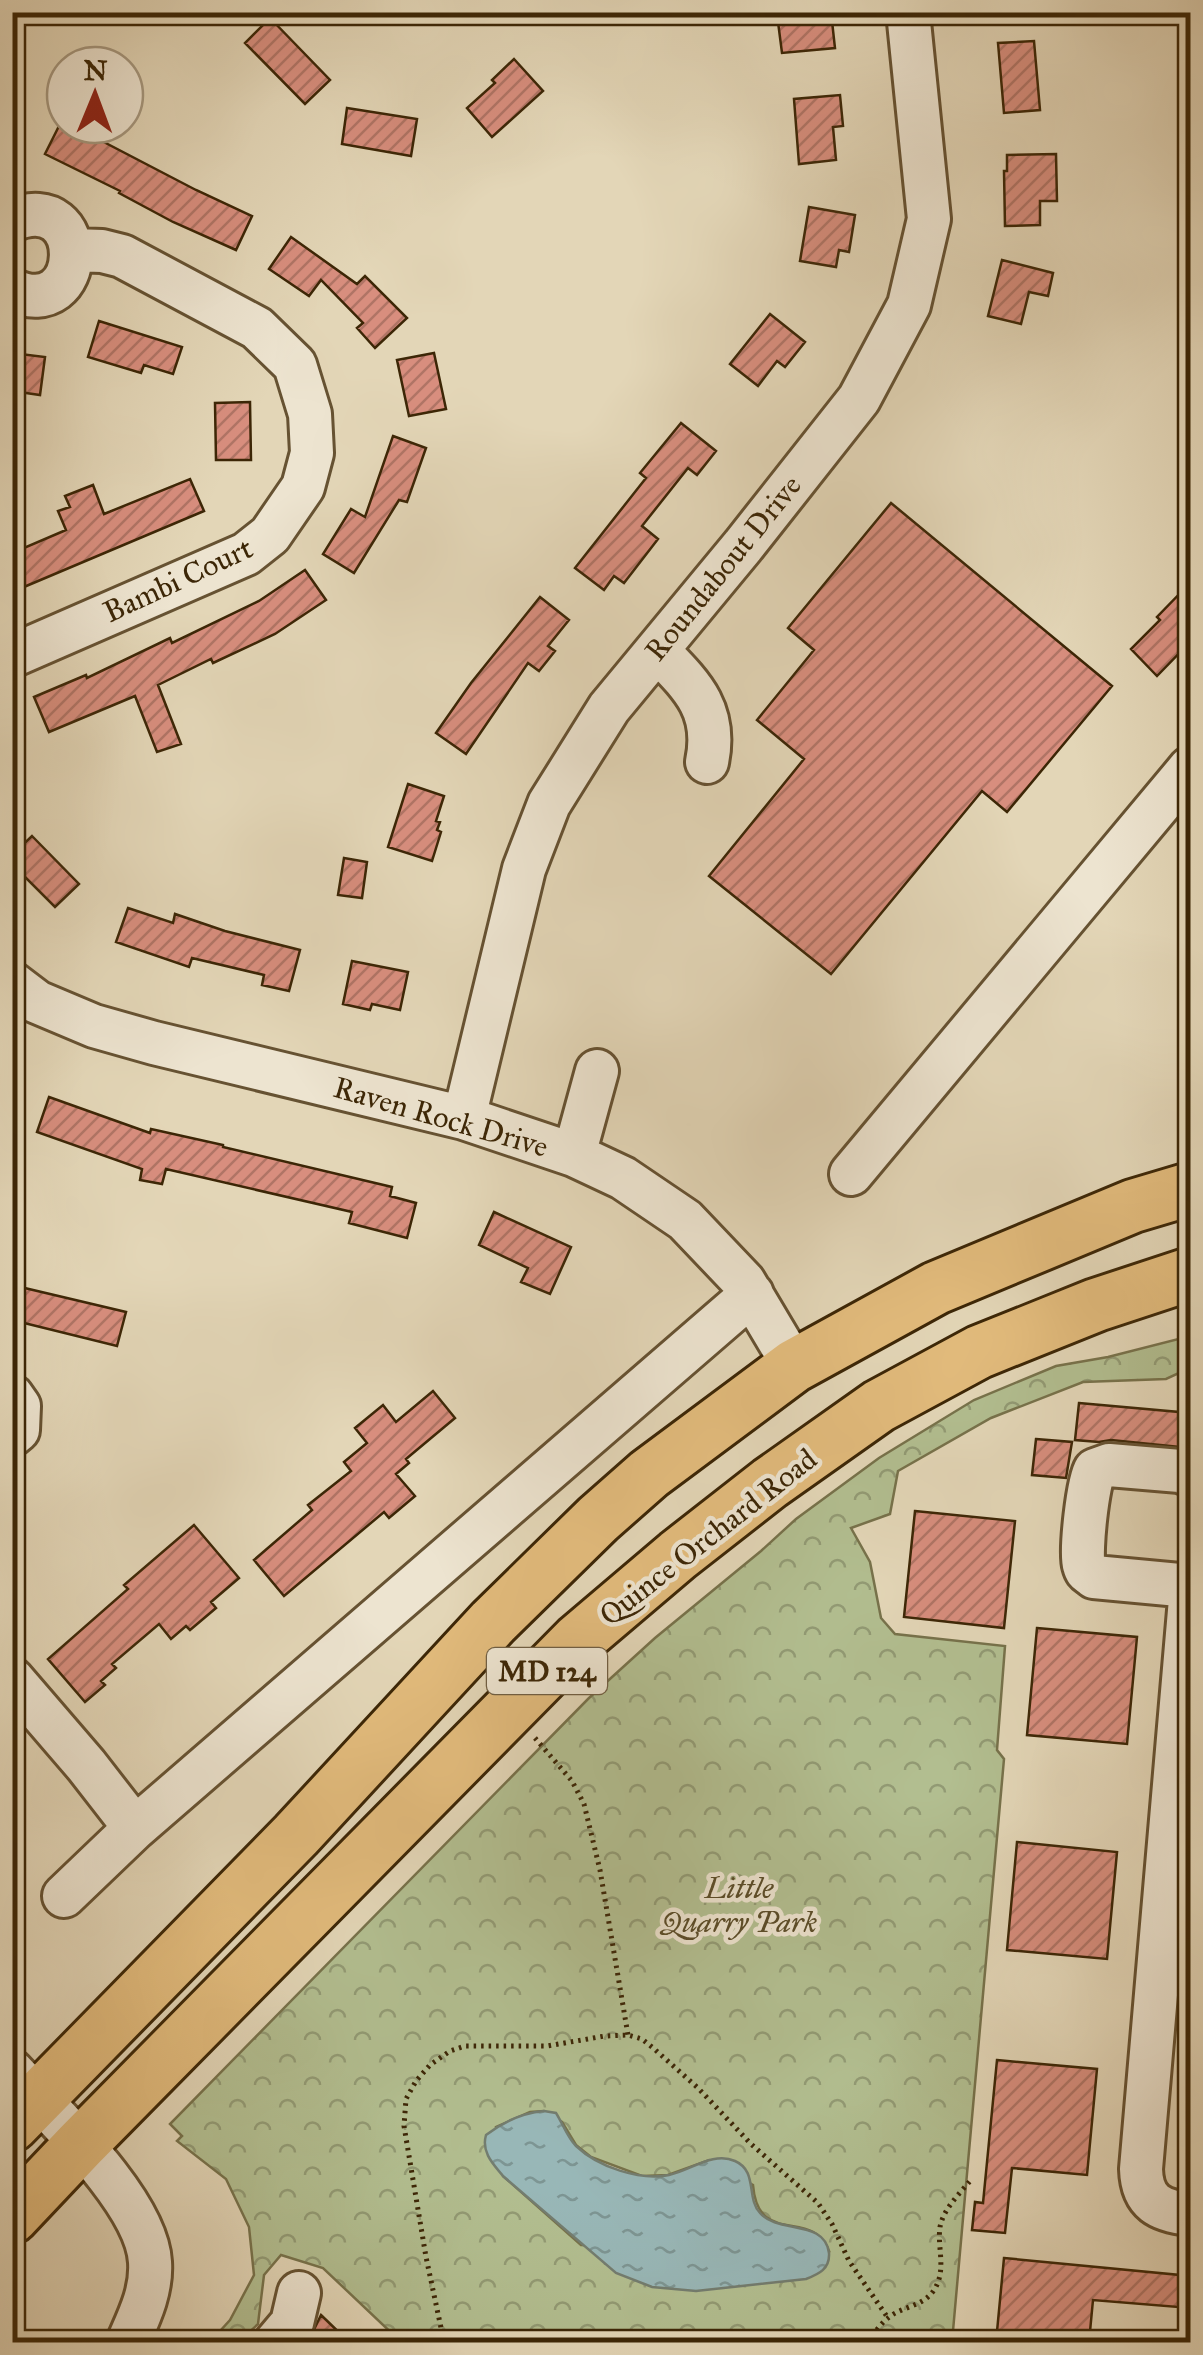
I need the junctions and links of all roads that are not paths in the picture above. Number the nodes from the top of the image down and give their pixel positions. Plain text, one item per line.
1 (908, 12) edge
2 (12, 220) edge
3 (72, 250) junction
4 (12, 290) edge
5 (657, 650) junction
6 (12, 656) edge
7 (706, 762) dead end
8 (1190, 768) edge
9 (12, 982) edge
10 (598, 1071) dead end
11 (464, 1118) junction
12 (574, 1155) junction
13 (851, 1174) dead end
14 (1190, 1189) edge
15 (1190, 1274) edge
16 (752, 1294) junction
17 (794, 1366) junction
18 (12, 1396) edge
19 (12, 1435) edge
20 (1190, 1475) edge
21 (1190, 1586) edge
22 (1190, 1599) edge
23 (12, 1679) edge
24 (134, 1828) junction
25 (64, 1896) dead end
26 (1177, 1913) edge
27 (21, 2098) edge
28 (80, 2145) junction
29 (1190, 2214) edge
30 (12, 2218) edge
31 (299, 2293) dead end
32 (128, 2342) edge
33 (276, 2342) edge

1 - 5 street, Roundabout Drive
2 - 3 street
3 - 4 street
3 - 6 street, Bambi Court
5 - 7 street
5 - 11 street, Roundabout Drive
8 - 13 street
9 - 11 street, Raven Rock Drive
10 - 12 street
11 - 12 street, Raven Rock Drive
12 - 16 street, Raven Rock Drive
14 - 17 main road, MD 124
15 - 28 main road, Quince Orchard Road / MD 124
16 - 17 street, Raven Rock Drive
16 - 24 street
17 - 27 main road, MD 124
18 - 19 street
20 - 21 street
22 - 26 street
23 - 24 street
24 - 25 street
26 - 29 street
27 - 28 street
28 - 30 main road, Quince Orchard Road / MD 124
28 - 32 street
31 - 33 street

